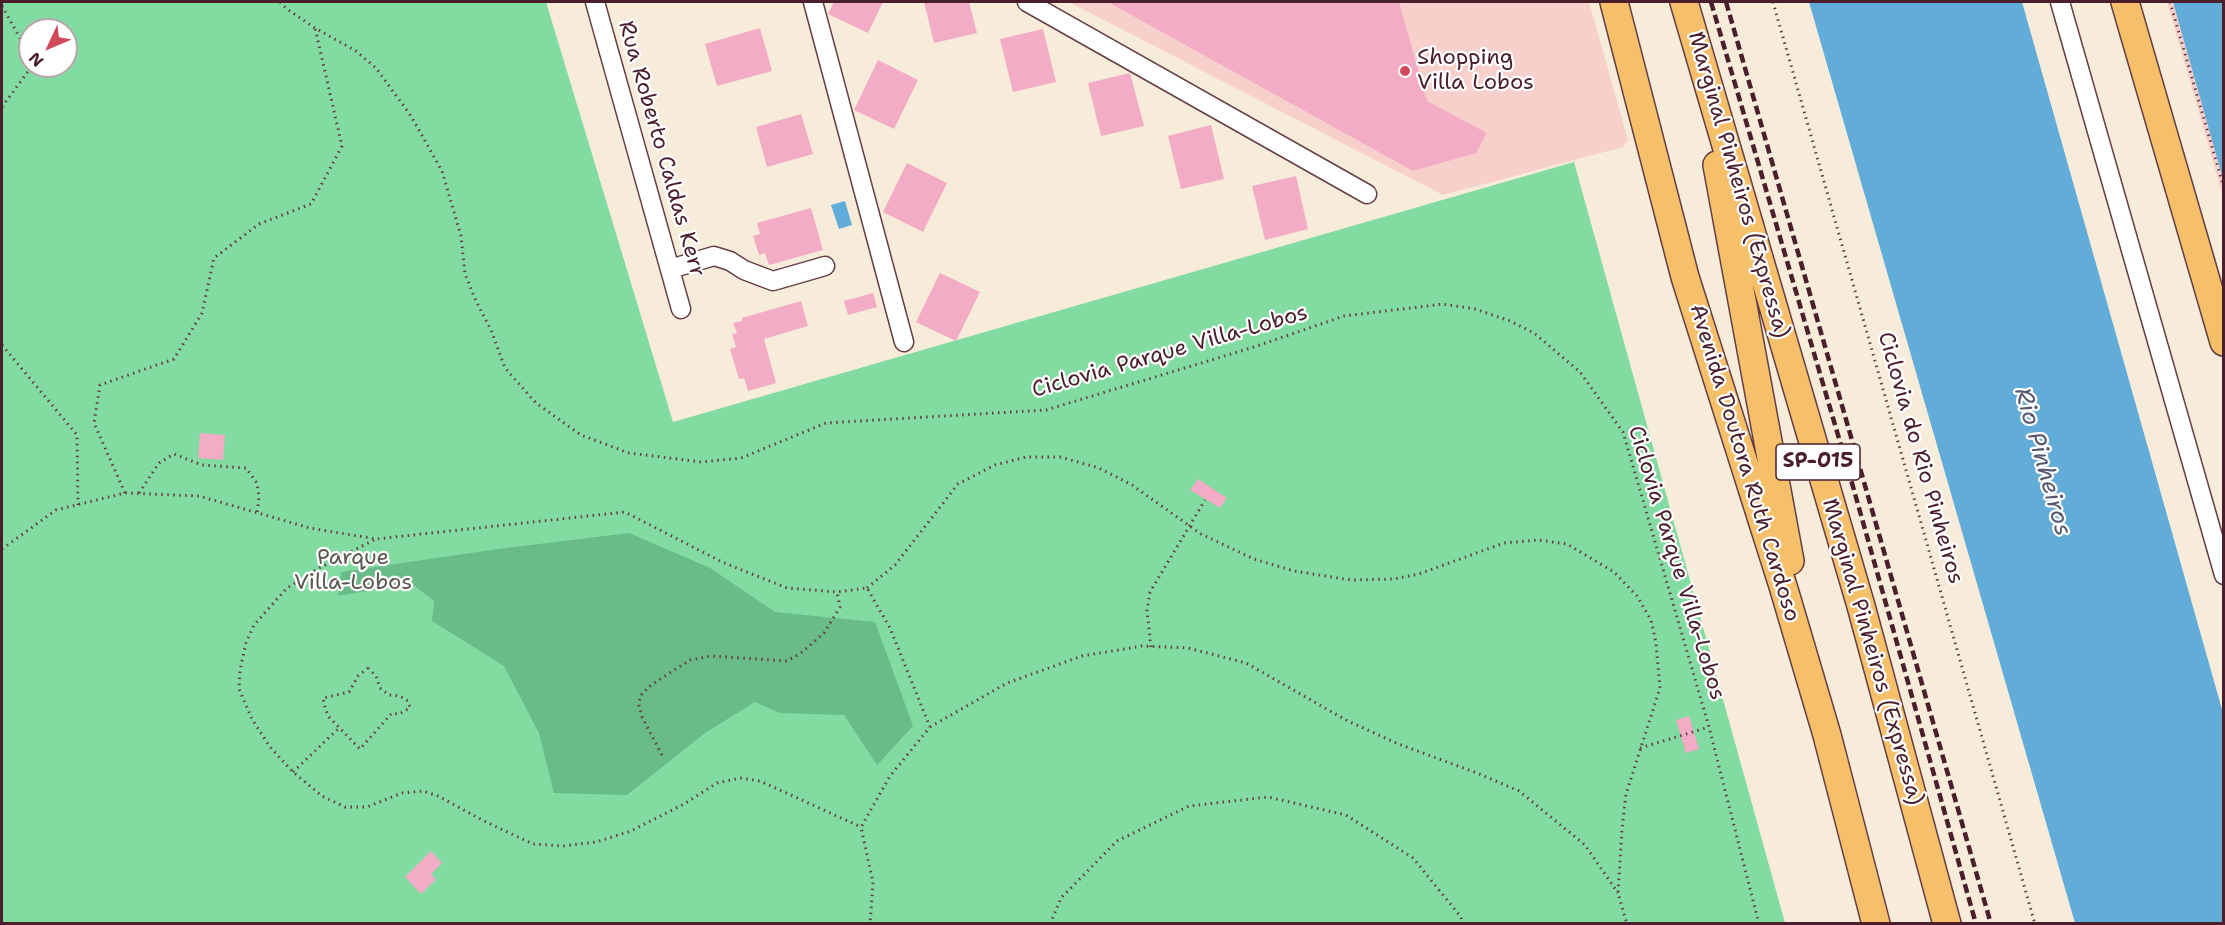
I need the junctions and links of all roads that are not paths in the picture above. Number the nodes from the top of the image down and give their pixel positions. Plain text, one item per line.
1 (595, 2) edge
2 (813, 2) edge
3 (1027, 2) edge
4 (1614, 2) edge
5 (1684, 2) edge
6 (2060, 2) edge
7 (2125, 2) edge
8 (1702, 63) junction
9 (1367, 194) dead end
10 (825, 266) dead end
11 (670, 269) junction
12 (681, 309) dead end
13 (904, 342) dead end
14 (2223, 342) edge
15 (2223, 575) edge
16 (1783, 586) junction
17 (1876, 924) edge
18 (1947, 924) edge

1 - 11 street, Rua Roberto Caldas Kerr
2 - 13 street
3 - 9 street
4 - 16 highway, Avenida Doutora Ruth Cardoso
5 - 8 highway, Marginal Pinheiros (Expressa) / SP-015
6 - 15 street
7 - 14 highway
8 - 16 highway
8 - 18 highway, Marginal Pinheiros (Expressa) / SP-015
10 - 11 street
11 - 12 street, Rua Roberto Caldas Kerr
16 - 17 highway, Avenida Doutora Ruth Cardoso

